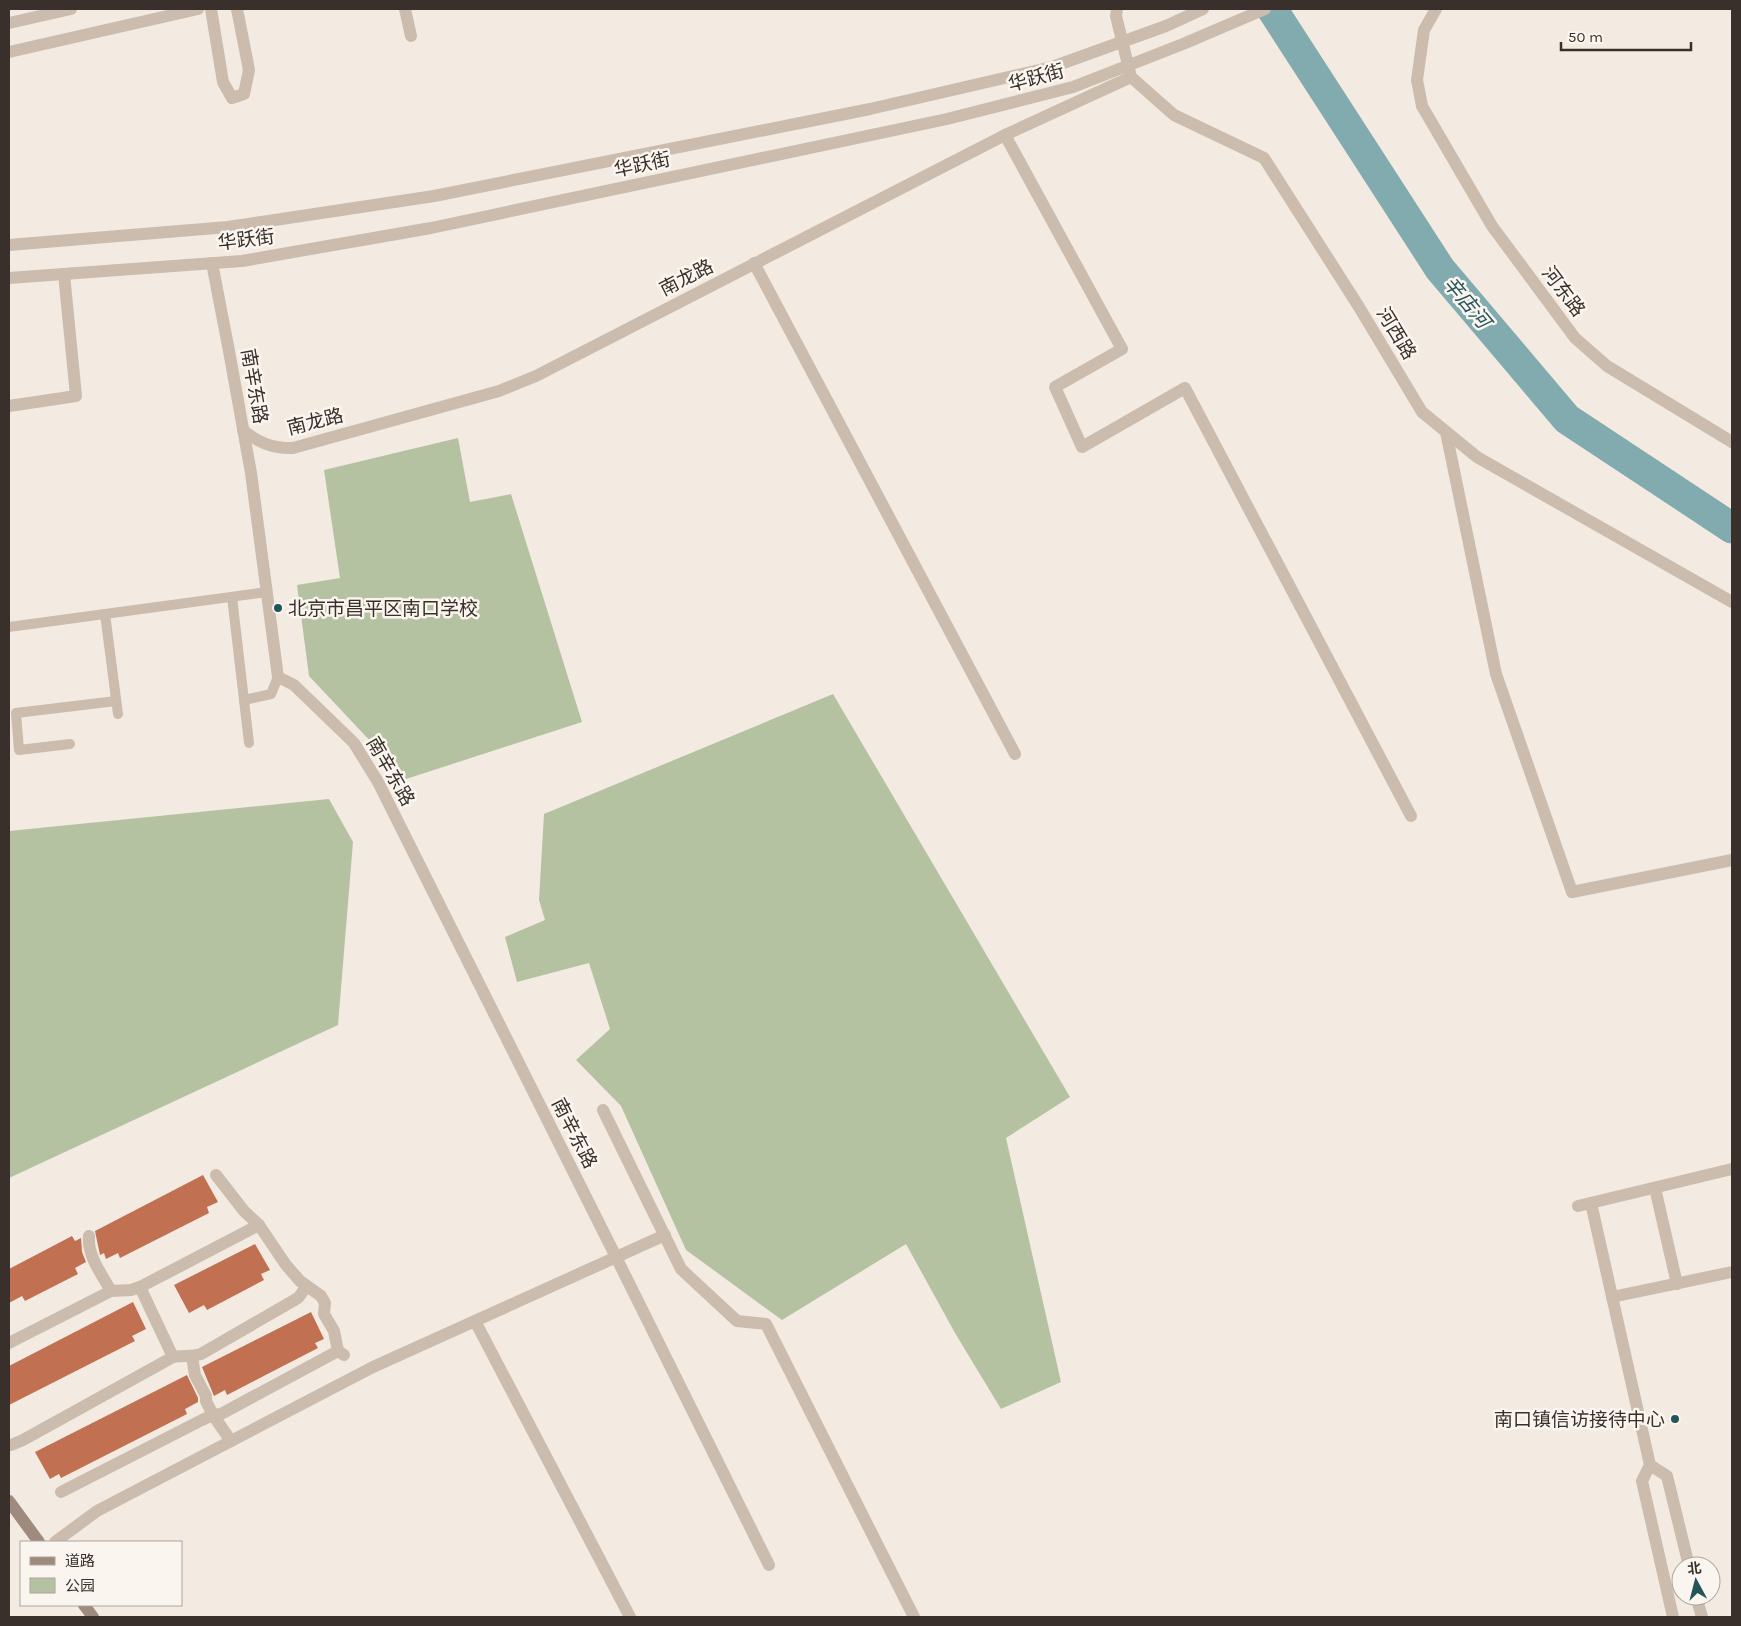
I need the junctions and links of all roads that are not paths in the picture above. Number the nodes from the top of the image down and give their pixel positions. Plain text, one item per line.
1 (71, 9) edge
2 (198, 9) edge
3 (211, 9) edge
4 (237, 9) edge
5 (405, 9) edge
6 (1117, 9) edge
7 (1203, 9) edge
8 (1265, 9) edge
9 (1436, 9) edge
10 (179, 11) edge
11 (9, 23) edge
12 (411, 36) dead end
13 (1122, 41) junction
14 (9, 52) edge
15 (1130, 71) junction
16 (1006, 135) junction
17 (9, 245) edge
18 (212, 263) junction
19 (754, 264) junction
20 (64, 274) junction
21 (9, 278) edge
22 (9, 406) edge
23 (244, 430) junction
24 (1446, 432) junction
25 (1732, 442) edge
26 (267, 592) junction
27 (232, 597) junction
28 (1732, 602) edge
29 (105, 614) junction
30 (9, 627) edge
31 (278, 678) junction
32 (244, 700) junction
33 (116, 701) junction
34 (118, 714) dead end
35 (249, 743) dead end
36 (70, 744) dead end
37 (1014, 754) dead end
38 (1411, 816) dead end
39 (1732, 860) edge
40 (603, 1110) dead end
41 (1732, 1170) edge
42 (216, 1175) dead end
43 (1655, 1188) junction
44 (259, 1225) junction
45 (665, 1235) junction
46 (89, 1236) dead end
47 (616, 1257) junction
48 (1732, 1272) edge
49 (1677, 1284) junction
50 (307, 1286) junction
51 (140, 1287) junction
52 (111, 1292) junction
53 (1612, 1297) junction
54 (475, 1321) junction
55 (9, 1343) edge
56 (172, 1357) junction
57 (192, 1357) junction
58 (213, 1415) junction
59 (231, 1441) junction
60 (11, 1445) dead end
61 (1650, 1466) junction
62 (62, 1492) dead end
63 (9, 1501) edge
64 (38, 1541) edge
65 (56, 1541) edge
66 (1687, 1556) edge
67 (769, 1565) dead end
68 (85, 1606) edge
69 (93, 1617) edge
70 (630, 1617) edge
71 (914, 1617) edge
72 (1673, 1617) edge

1 - 11 street
2 - 10 street
3 - 4 street
5 - 12 street
6 - 13 street
7 - 13 street, 华跃街
8 - 15 street, 华跃街
9 - 25 street, 河东路
10 - 14 street
13 - 15 street
13 - 17 street, 华跃街
15 - 16 street, 南龙路
15 - 18 street, 华跃街
15 - 24 street, 河西路
16 - 19 street, 南龙路
16 - 38 street
18 - 20 street, 华跃街
18 - 23 street, 南辛东路
19 - 23 street, 南龙路
19 - 37 street
20 - 21 street, 华跃街
20 - 22 street
23 - 26 street, 南辛东路
24 - 28 street, 河西路
24 - 39 street
26 - 27 lane
26 - 31 street, 南辛东路
27 - 29 lane
27 - 32 lane
29 - 30 lane
29 - 33 lane
31 - 32 lane
31 - 47 street, 南辛东路
32 - 35 lane
33 - 34 lane
33 - 36 lane
40 - 45 street
41 - 43 street
42 - 44 street
43 - 49 street
43 - 53 street
44 - 50 street
44 - 51 street
45 - 47 street
45 - 71 street
46 - 52 street
47 - 54 street
47 - 67 street, 南辛东路
48 - 49 street
49 - 53 street
50 - 57 street
50 - 58 street
51 - 52 street
51 - 56 street
52 - 55 street
53 - 61 street
54 - 59 street
54 - 70 street
56 - 57 street
56 - 60 street
57 - 58 street
58 - 59 street
58 - 62 street
59 - 65 street
61 - 66 street
61 - 72 street
63 - 64 main road
68 - 69 main road

